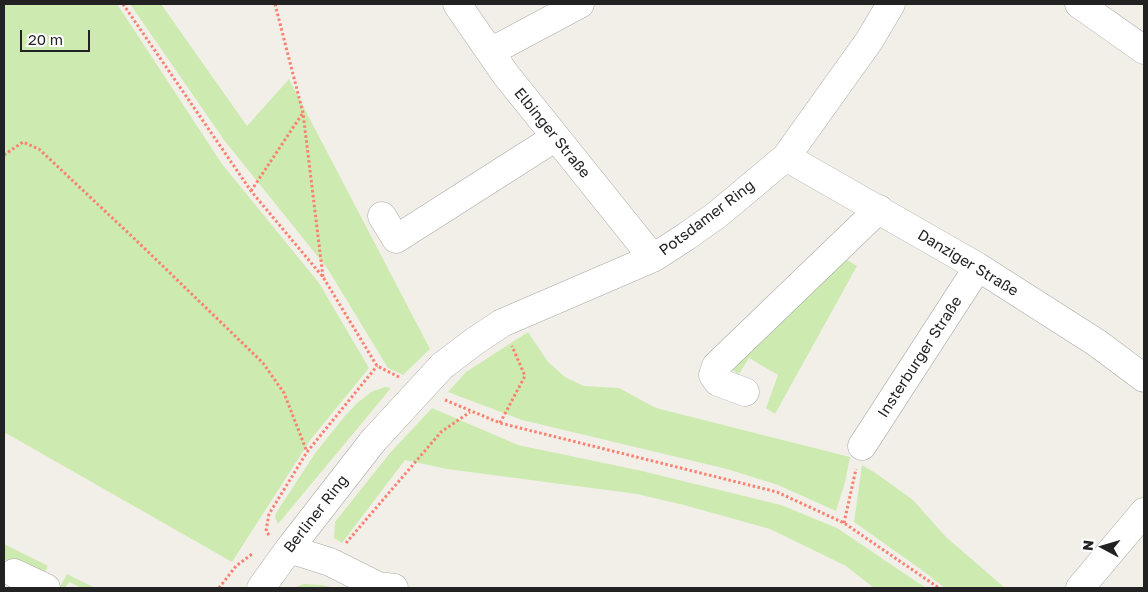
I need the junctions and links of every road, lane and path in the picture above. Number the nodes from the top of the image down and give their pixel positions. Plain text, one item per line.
1 (275, 4) edge
2 (457, 4) edge
3 (580, 4) edge
4 (892, 4) edge
5 (1079, 4) edge
6 (1144, 50) edge
7 (490, 52) junction
8 (302, 113) junction
9 (556, 137) junction
10 (4, 155) edge
11 (786, 156) junction
12 (251, 191) dead end
13 (879, 209) junction
14 (382, 216) dead end
15 (653, 258) junction
16 (978, 267) junction
17 (323, 278) dead end
18 (502, 323) junction
19 (377, 366) dead end
20 (1144, 378) edge
21 (745, 392) dead end
22 (471, 412) dead end
23 (500, 423) dead end
24 (373, 441) joint
25 (862, 446) joint
26 (307, 452) junction
27 (1144, 512) edge
28 (844, 522) dead end
29 (280, 545) junction
30 (330, 562) junction
31 (14, 573) dead end
32 (46, 588) edge
33 (219, 588) edge
34 (261, 588) edge
35 (383, 588) edge
36 (1080, 588) edge

1 - 8 path
2 - 7 street, Elbinger Straße
3 - 7 street
4 - 11 street, Potsdamer Ring
5 - 6 street
7 - 9 street, Elbinger Straße
8 - 12 path
8 - 17 path
9 - 14 street
9 - 15 street, Elbinger Straße
10 - 26 path
11 - 13 street, Danziger Straße
11 - 15 street, Potsdamer Ring
13 - 16 street, Danziger Straße
13 - 21 street
15 - 18 street, Potsdamer Ring
16 - 20 street, Danziger Straße
16 - 25 street, Insterburger Straße
18 - 23 path
18 - 24 street, Potsdamer Ring, bridge
19 - 26 path
22 - 30 path
24 - 29 street, Berliner Ring
25 - 28 path
26 - 29 path
27 - 36 street
29 - 30 street
29 - 33 path
29 - 34 street, Berliner Ring
30 - 35 street
31 - 32 street

